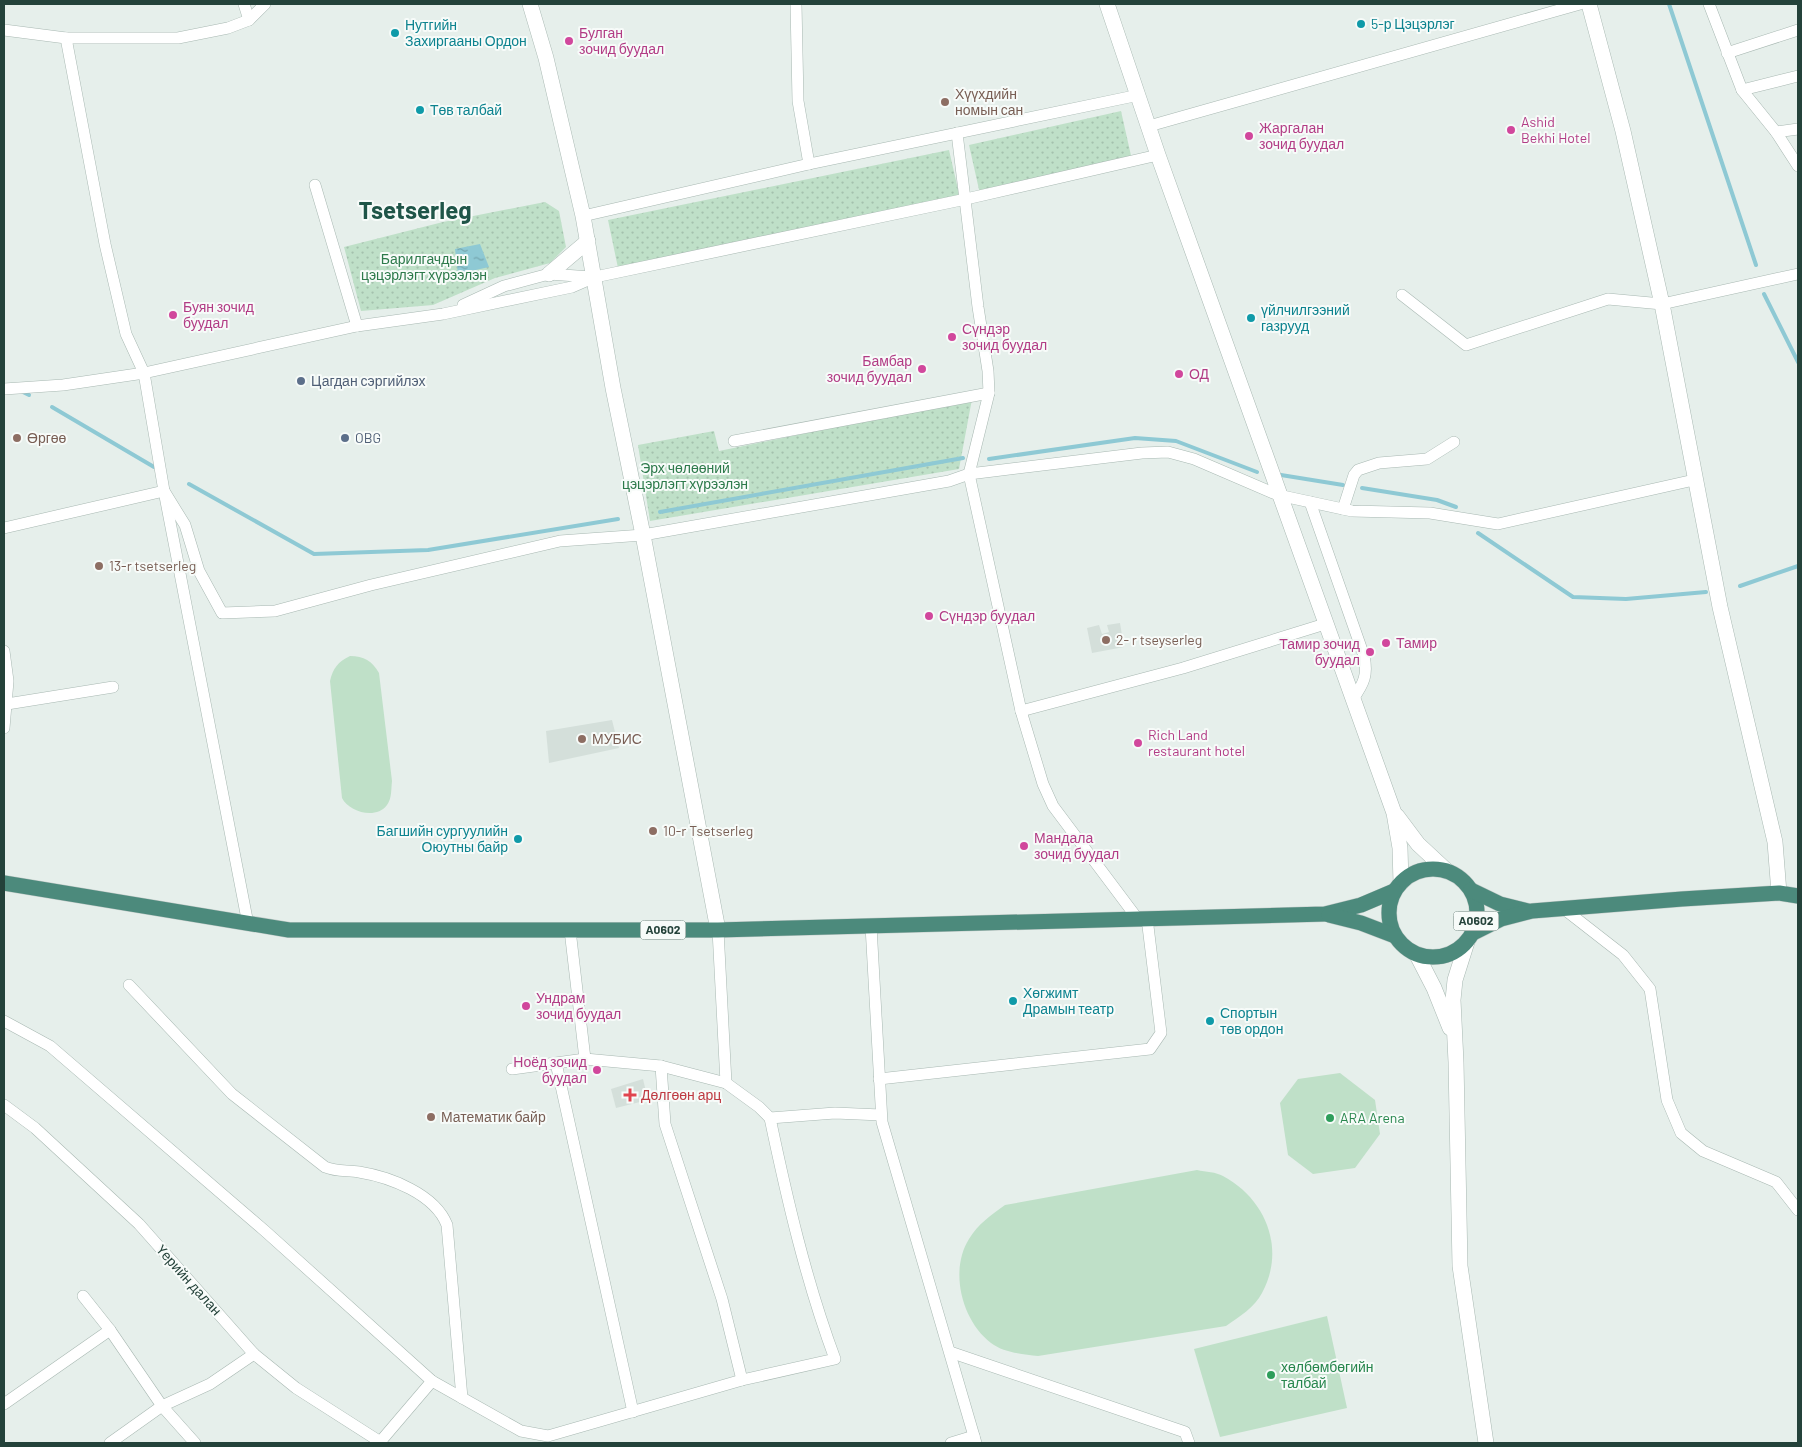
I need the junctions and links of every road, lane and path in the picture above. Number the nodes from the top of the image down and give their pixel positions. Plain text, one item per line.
1 (244, 4) edge
2 (265, 4) edge
3 (530, 4) edge
4 (796, 4) edge
5 (1107, 4) edge
6 (1580, 4) edge
7 (1589, 4) edge
8 (1713, 5) edge
9 (249, 20) junction
10 (4, 30) edge
11 (1798, 30) edge
12 (66, 38) junction
13 (1726, 53) junction
14 (1798, 76) edge
15 (1742, 90) junction
16 (1139, 95) junction
17 (1149, 126) junction
18 (1798, 130) edge
19 (1776, 132) junction
20 (957, 133) junction
21 (1158, 155) junction
22 (809, 164) junction
23 (1798, 166) edge
24 (315, 185) dead end
25 (966, 199) junction
26 (583, 216) junction
27 (588, 241) junction
28 (549, 274) junction
29 (1798, 274) edge
30 (595, 277) junction
31 (1402, 295) dead end
32 (1662, 304) junction
33 (443, 314) junction
34 (357, 326) junction
35 (144, 373) junction
36 (4, 389) edge
37 (989, 393) junction
38 (734, 441) dead end
39 (1454, 442) dead end
40 (969, 474) junction
41 (1694, 480) junction
42 (164, 491) junction
43 (1278, 495) junction
44 (1310, 502) junction
45 (1343, 509) junction
46 (4, 528) edge
47 (643, 535) junction
48 (1325, 624) junction
49 (4, 651) edge
50 (113, 688) dead end
51 (1353, 699) junction
52 (7, 704) junction
53 (1021, 711) junction
54 (4, 728) edge
55 (1394, 813) junction
56 (1447, 871) junction
57 (4, 883) edge
58 (1397, 887) junction
59 (1471, 890) junction
60 (1779, 893) junction
61 (1798, 896) edge
62 (1564, 909) junction
63 (1532, 912) junction
64 (1325, 914) junction
65 (1142, 918) junction
66 (248, 924) junction
67 (872, 926) junction
68 (570, 930) junction
69 (718, 930) junction
70 (1395, 936) junction
71 (1470, 938) junction
72 (1417, 955) junction
73 (130, 985) dead end
74 (4, 1021) edge
75 (1454, 1041) junction
76 (585, 1059) junction
77 (556, 1063) junction
78 (662, 1066) junction
79 (512, 1069) dead end
80 (879, 1079) junction
81 (726, 1082) junction
82 (4, 1105) edge
83 (881, 1115) junction
84 (770, 1118) junction
85 (1798, 1210) edge
86 (83, 1296) dead end
87 (110, 1330) junction
88 (950, 1352) junction
89 (254, 1354) junction
90 (742, 1380) junction
91 (432, 1381) junction
92 (462, 1398) junction
93 (4, 1404) edge
94 (162, 1406) junction
95 (633, 1412) junction
96 (549, 1440) edge
97 (975, 1440) edge
98 (110, 1443) edge
99 (194, 1443) edge
100 (381, 1443) edge
101 (951, 1443) edge
102 (1190, 1443) edge
103 (1486, 1443) edge

1 - 9 street
2 - 9 street
3 - 26 street
4 - 22 street
5 - 16 street
6 - 17 street
7 - 32 street
8 - 13 street
9 - 12 street
10 - 12 street
11 - 13 street
12 - 35 street
13 - 15 street
14 - 15 street
15 - 19 street
16 - 17 street
16 - 20 street
17 - 21 street
18 - 19 street
19 - 23 street
20 - 22 street
20 - 25 street
21 - 25 street
21 - 43 street
22 - 26 street
24 - 34 street
25 - 30 street
25 - 37 street
26 - 27 street
27 - 28 street
27 - 30 street
28 - 30 street
28 - 33 street
29 - 32 street
30 - 33 street
30 - 47 street
31 - 32 street
32 - 41 street
33 - 34 street
34 - 35 street
35 - 36 street
35 - 42 street
37 - 38 street
37 - 40 street
39 - 45 street
40 - 43 street
40 - 47 street
40 - 53 street
41 - 45 street
41 - 60 street
42 - 46 street
42 - 47 street
42 - 66 street
43 - 44 street
43 - 48 street
44 - 45 street
44 - 51 street
47 - 69 street
48 - 51 street
48 - 53 street
49 - 52 street
50 - 52 street
51 - 55 street
52 - 54 street
53 - 65 street
55 - 56 street
55 - 58 street
56 - 58 highway, A0602
56 - 59 highway, A0602
57 - 66 highway, A0602
58 - 64 highway, A0602
58 - 70 highway
59 - 63 highway, A0602
59 - 71 highway, A0602
60 - 61 highway, A0602
60 - 62 highway, A0602
62 - 63 highway, A0602
62 - 85 street
63 - 71 highway, A0602
64 - 65 highway, A0602
64 - 70 highway, A0602
65 - 67 highway, A0602
65 - 80 street
66 - 68 highway, A0602
67 - 69 highway, A0602
67 - 80 street
68 - 69 highway, A0602
68 - 76 street
69 - 81 street
70 - 72 highway, A0602
71 - 72 highway, A0602
71 - 75 street
72 - 75 street
73 - 92 street
74 - 91 street
75 - 103 street
76 - 77 street
76 - 78 street
77 - 79 street
77 - 95 street
78 - 81 street
78 - 90 street
80 - 83 street
81 - 84 street
82 - 89 street, Үерийн далан
83 - 84 street
83 - 88 street
84 - 90 street
86 - 87 street
87 - 93 street
87 - 94 street
88 - 97 street
88 - 102 street
89 - 94 street
89 - 100 street, Үерийн далан
90 - 95 street
91 - 92 street
91 - 100 street
92 - 96 street
94 - 98 street
94 - 99 street
95 - 96 street
97 - 101 street

